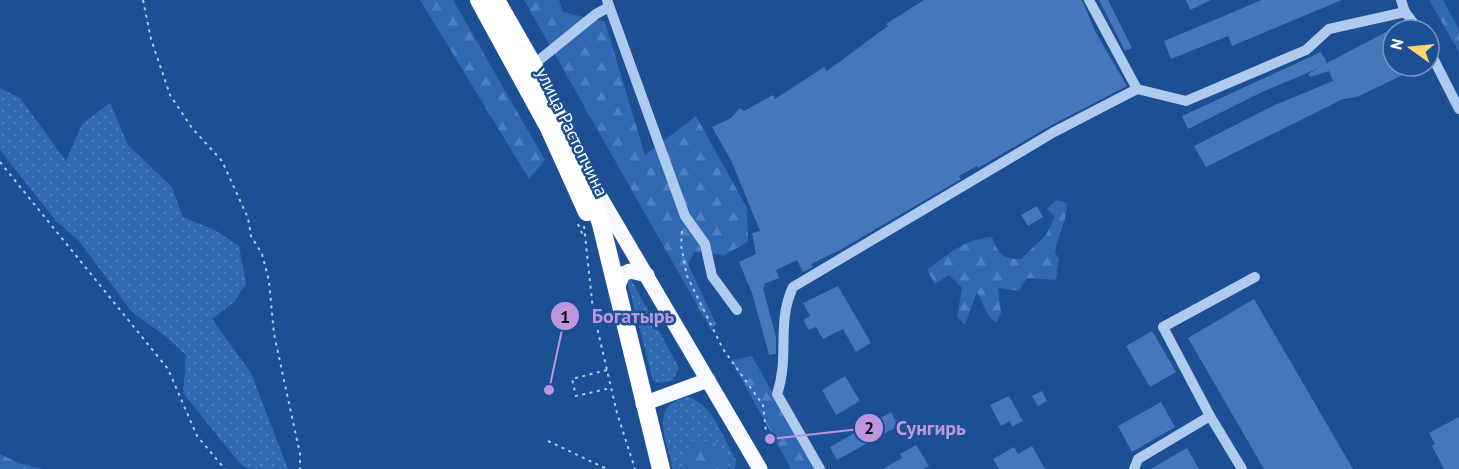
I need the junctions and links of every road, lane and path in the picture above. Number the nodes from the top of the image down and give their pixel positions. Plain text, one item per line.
1 (142, 0) edge
2 (479, 0) edge
3 (496, 0) edge
4 (1089, 0) edge
5 (1401, 0) edge
6 (608, 4) edge
7 (1405, 12) junction
8 (1410, 18) edge
9 (533, 65) junction
10 (1441, 74) edge
11 (1137, 89) junction
12 (1459, 109) edge
13 (0, 162) edge
14 (583, 168) junction
15 (581, 201) junction
16 (684, 216) junction
17 (647, 275) junction
18 (1255, 277) dead end
19 (616, 288) junction
20 (736, 310) dead end
21 (607, 370) junction
22 (708, 380) junction
23 (611, 388) junction
24 (643, 404) junction
25 (1210, 416) junction
26 (548, 441) dead end
27 (768, 449) dead end
28 (225, 469) edge
29 (300, 469) edge
30 (607, 469) edge
31 (635, 469) edge
32 (652, 469) edge
33 (661, 469) edge
34 (760, 469) edge
35 (820, 469) edge
36 (1134, 469) edge
37 (1242, 469) edge

1 - 29 path
2 - 15 highway, улица Растопчина
3 - 9 highway, улица Растопчина
4 - 11 lane
5 - 7 lane
6 - 9 lane
6 - 16 lane
7 - 8 lane
7 - 11 lane
9 - 14 highway, улица Растопчина
10 - 12 lane
11 - 35 lane
13 - 28 path
14 - 17 main road
14 - 19 highway, улица Растопчина
15 - 19 highway, улица Растопчина
15 - 21 path
16 - 20 lane
16 - 27 path
17 - 19 main road
17 - 22 main road
18 - 25 lane
19 - 24 highway, улица Растопчина
21 - 23 path
21 - 23 path
22 - 24 main road
22 - 34 main road
23 - 31 path
24 - 32 highway, улица Растопчина
24 - 33 highway, улица Растопчина
25 - 36 lane
25 - 37 lane
26 - 30 path

